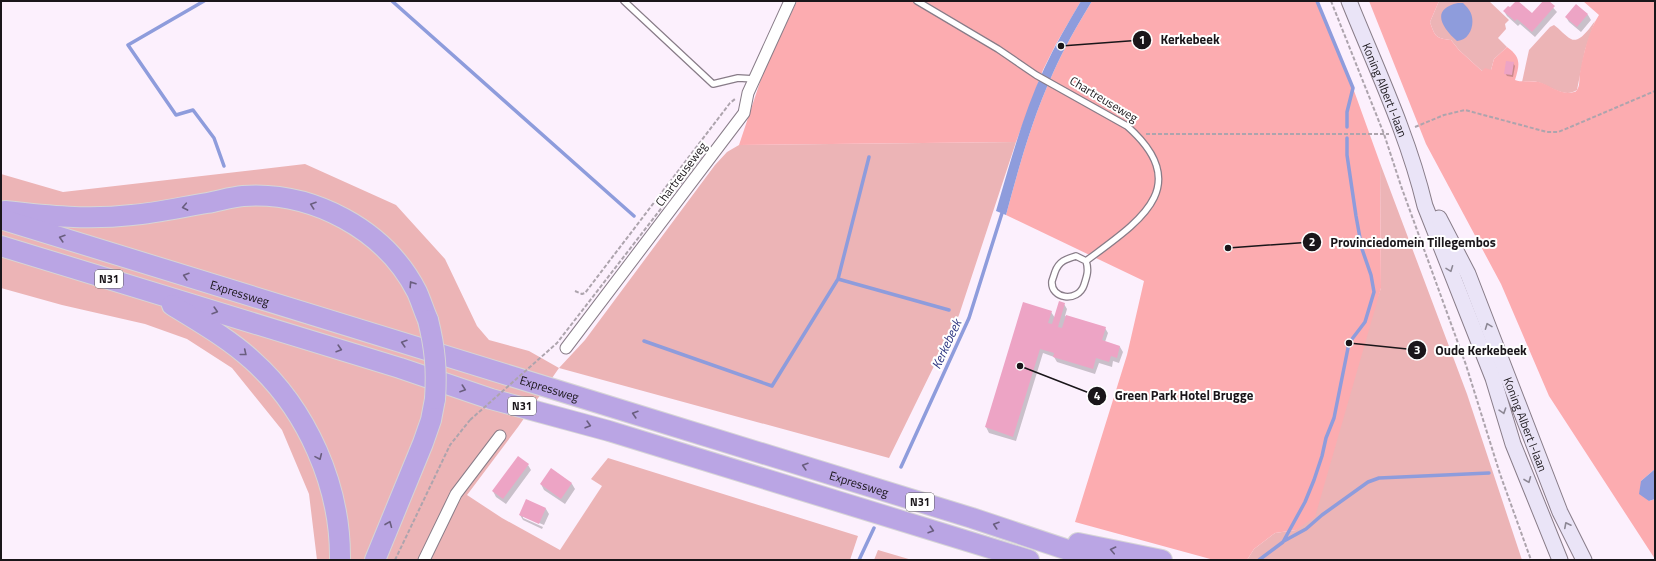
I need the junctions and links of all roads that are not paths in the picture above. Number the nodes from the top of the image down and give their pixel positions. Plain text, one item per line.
1 (624, 1) edge
2 (790, 1) edge
3 (917, 1) edge
4 (1349, 1) edge
5 (756, 79) junction
6 (1418, 180) junction
7 (1, 211) edge
8 (1, 219) edge
9 (1, 246) edge
10 (1086, 261) junction
11 (151, 292) junction
12 (566, 348) dead end
13 (500, 436) dead end
14 (1020, 533) junction
15 (340, 560) edge
16 (374, 560) edge
17 (424, 560) edge
18 (1029, 560) edge
19 (1098, 560) edge
20 (1162, 560) edge
21 (1560, 560) edge
22 (1584, 560) edge

1 - 5 lane
2 - 5 street, Chartreuseweg
3 - 10 lane, Chartreuseweg
4 - 6 main road, Koning Albert I-laan
5 - 12 street, Chartreuseweg
6 -> 21 main road, Koning Albert I-laan
22 -> 6 main road, Koning Albert I-laan
16 -> 7 highway, bridge
14 -> 8 highway, Expressweg / N31
9 - 11 highway, Expressweg / N31
10 - 10 lane
11 -> 15 highway
11 -> 18 highway, Expressweg / N31
13 - 17 street
14 - 19 highway, Expressweg / N31
20 -> 14 highway, N31

